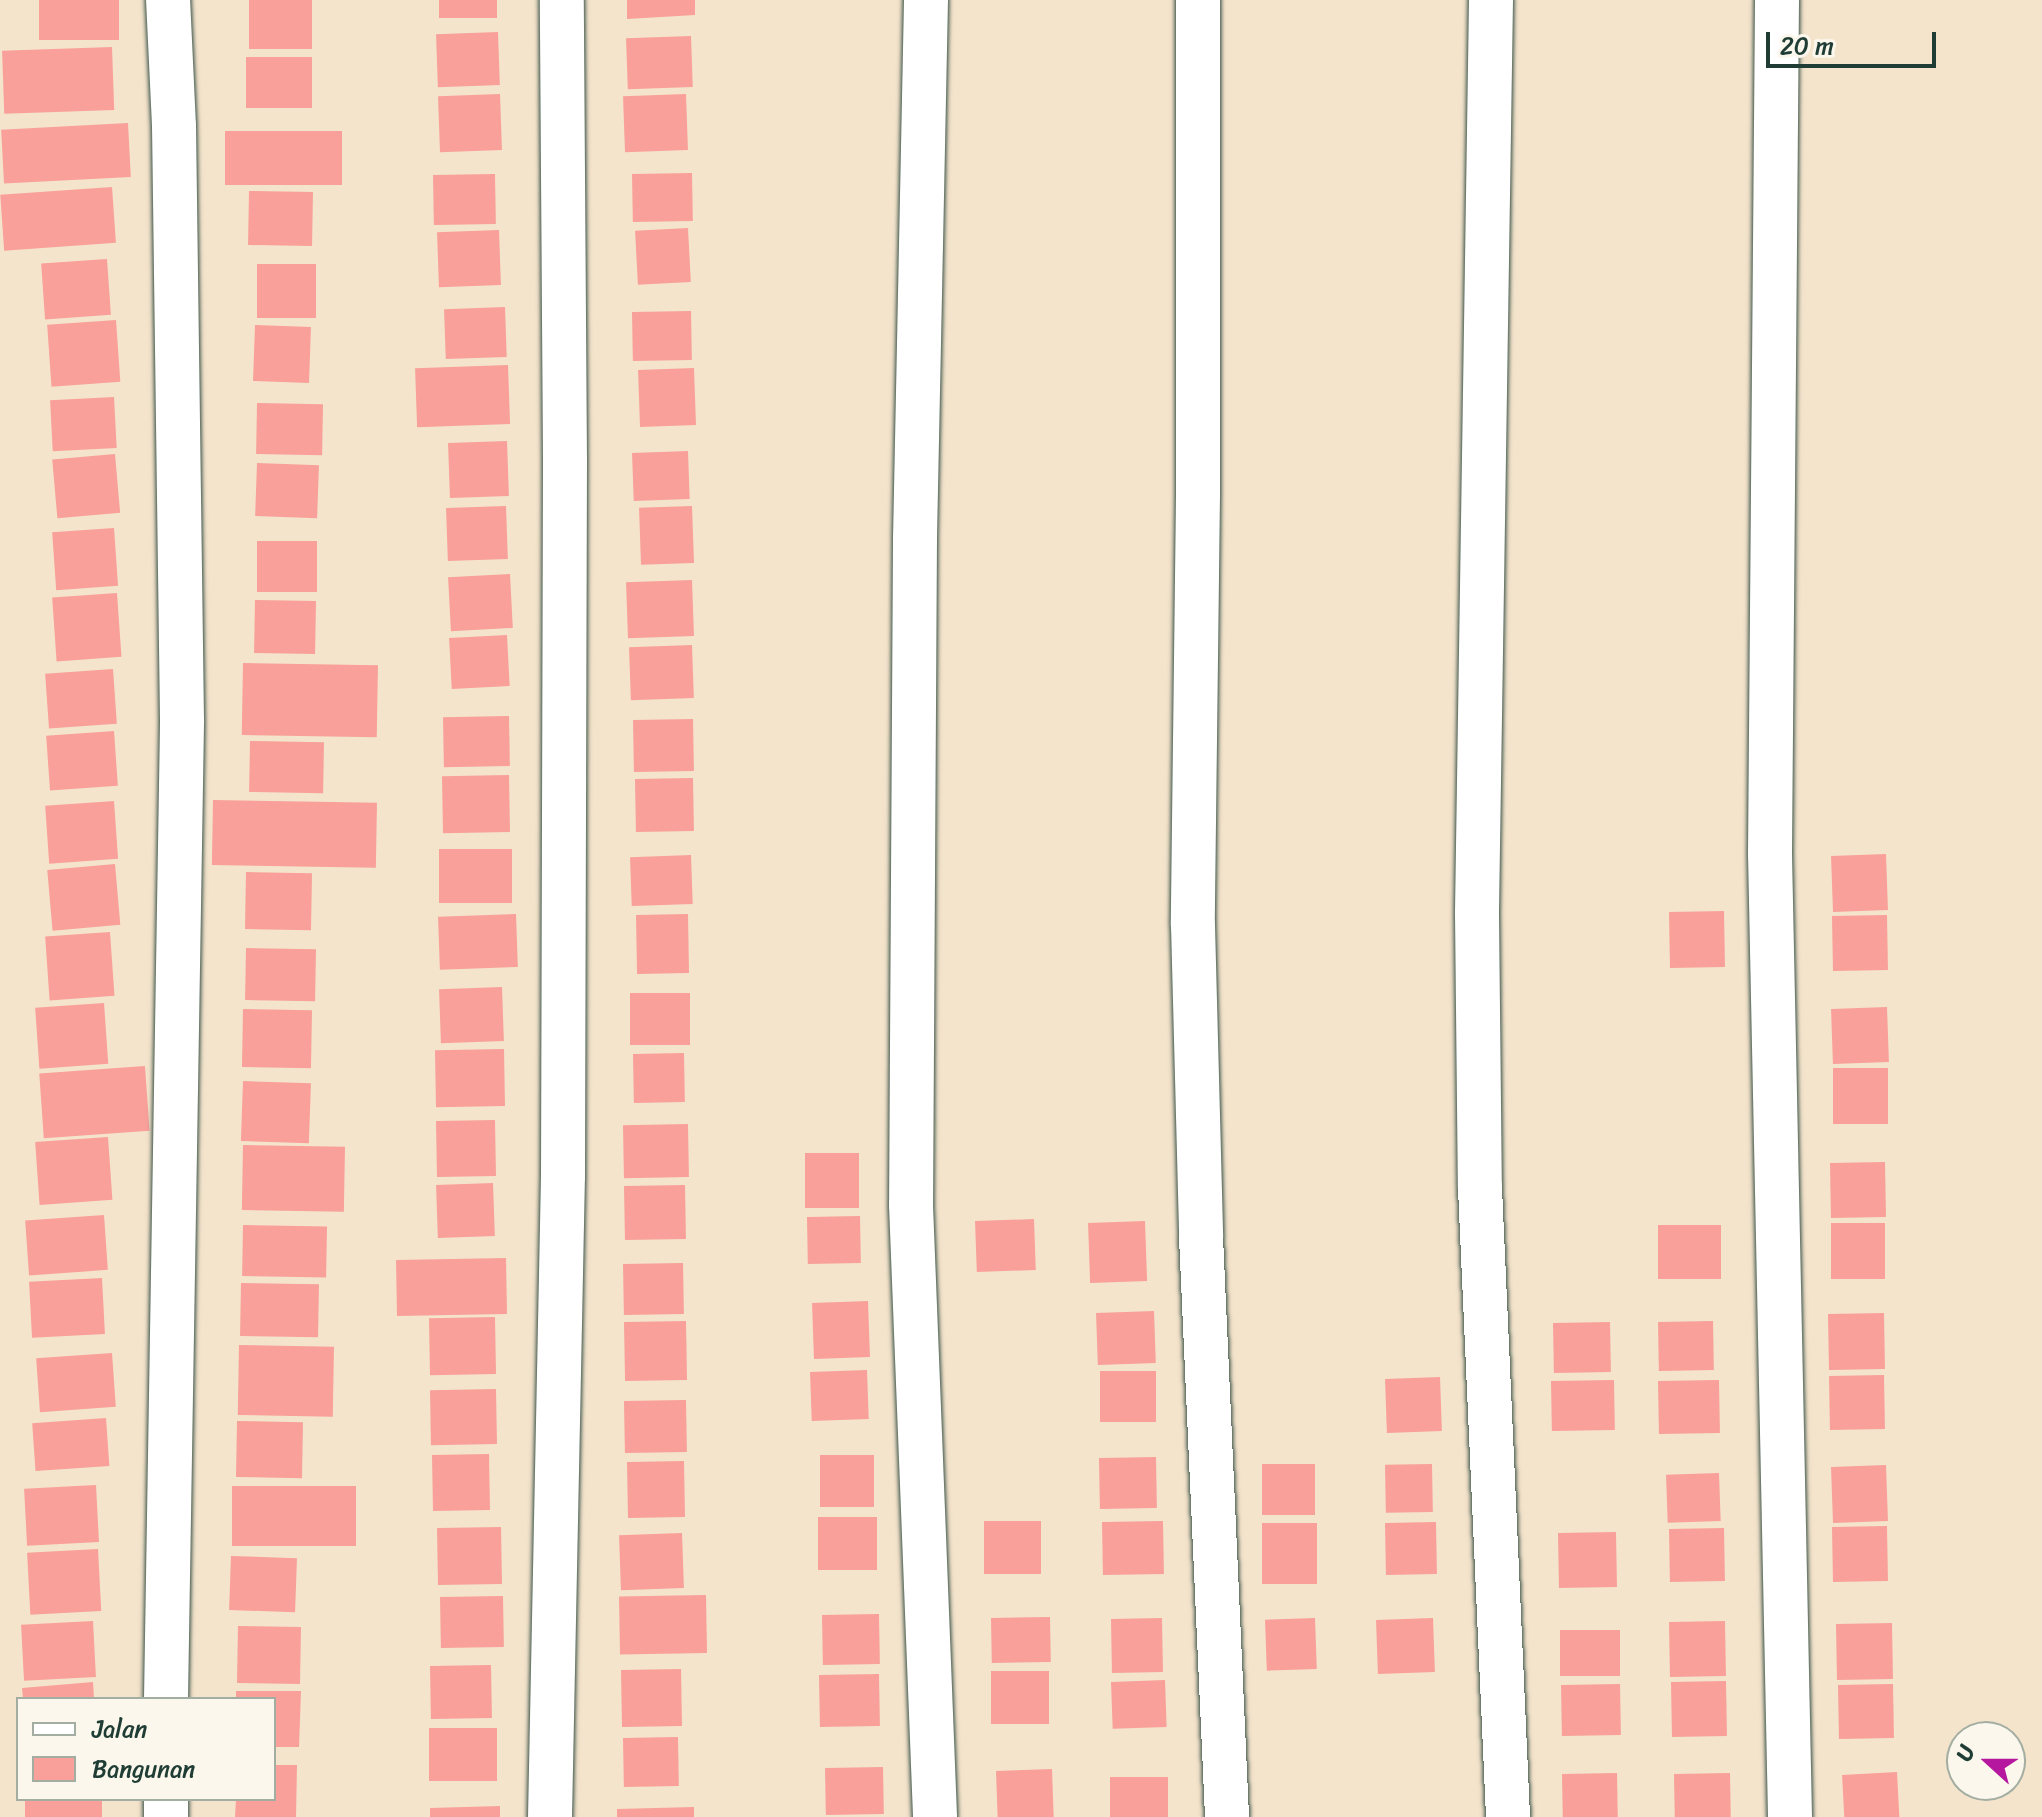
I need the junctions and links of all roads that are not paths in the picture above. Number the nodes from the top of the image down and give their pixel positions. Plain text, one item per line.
1 (168, 0) edge
2 (562, 0) edge
3 (926, 0) edge
4 (1198, 0) edge
5 (1491, 0) edge
6 (1777, 0) edge
7 (166, 1697) edge
8 (550, 1817) edge
9 (935, 1817) edge
10 (1227, 1817) edge
11 (1508, 1817) edge
12 (1790, 1817) edge

1 - 7 street
2 - 8 street
3 - 9 street
4 - 10 street
5 - 11 street
6 - 12 street

